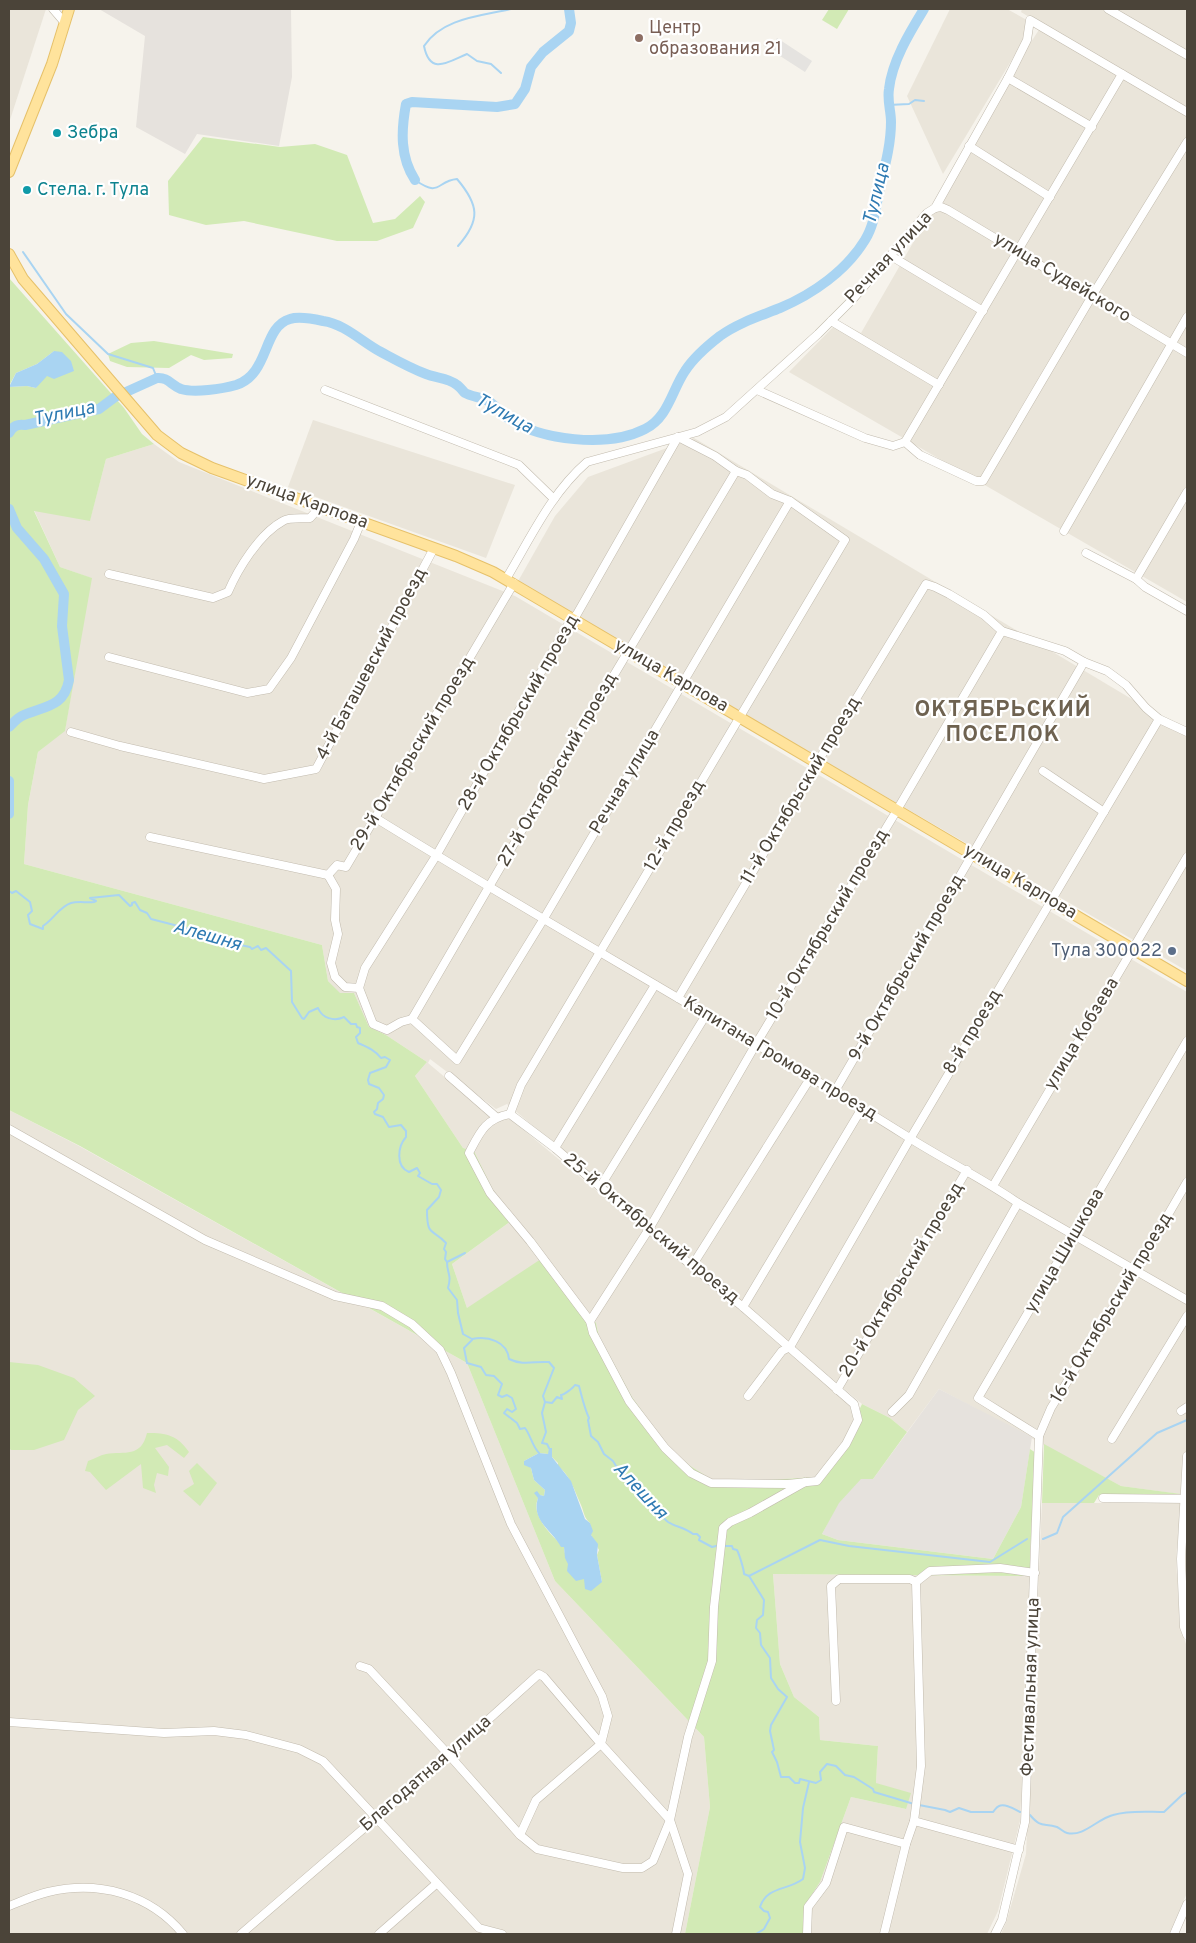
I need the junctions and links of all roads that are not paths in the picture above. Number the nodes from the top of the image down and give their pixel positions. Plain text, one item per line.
1 (53, 9) edge
2 (69, 9) edge
3 (1108, 9) edge
4 (65, 23) junction
5 (1187, 55) edge
6 (1122, 74) junction
7 (1008, 78) junction
8 (1187, 112) edge
9 (1092, 127) junction
10 (1187, 142) edge
11 (969, 146) junction
12 (9, 172) edge
13 (1050, 197) junction
14 (935, 208) junction
15 (1018, 252) junction
16 (9, 254) edge
17 (891, 256) junction
18 (10, 271) edge
19 (23, 280) junction
20 (1092, 296) junction
21 (983, 311) junction
22 (1187, 316) edge
23 (831, 321) junction
24 (1171, 344) junction
25 (1187, 353) edge
26 (939, 385) junction
27 (325, 390) dead end
28 (757, 390) junction
29 (678, 437) junction
30 (905, 442) junction
31 (736, 471) junction
32 (1187, 492) edge
33 (554, 499) junction
34 (790, 502) junction
35 (320, 507) junction
36 (361, 522) junction
37 (1064, 530) dead end
38 (434, 548) junction
39 (1086, 553) dead end
40 (108, 574) dead end
41 (1136, 579) junction
42 (510, 581) junction
43 (1187, 611) edge
44 (573, 618) junction
45 (1002, 631) junction
46 (628, 651) junction
47 (109, 657) dead end
48 (1084, 662) junction
49 (683, 684) junction
50 (739, 716) junction
51 (1159, 719) junction
52 (71, 732) dead end
53 (1187, 732) edge
54 (817, 763) junction
55 (1043, 771) dead end
56 (897, 810) junction
57 (1104, 812) junction
58 (374, 817) junction
59 (150, 837) dead end
60 (974, 855) junction
61 (436, 856) junction
62 (1187, 857) edge
63 (328, 875) junction
64 (489, 888) junction
65 (1051, 901) junction
66 (543, 920) junction
67 (1133, 949) junction
68 (600, 953) junction
69 (1187, 981) edge
70 (655, 985) junction
71 (359, 988) junction
72 (678, 998) junction
73 (706, 1015) junction
74 (412, 1019) junction
75 (1187, 1041) edge
76 (756, 1044) junction
77 (448, 1076) dead end
78 (811, 1077) junction
79 (835, 1091) junction
80 (862, 1108) junction
81 (510, 1114) junction
82 (496, 1117) junction
83 (9, 1129) edge
84 (910, 1138) junction
85 (555, 1148) junction
86 (967, 1170) junction
87 (1187, 1182) edge
88 (993, 1186) junction
89 (600, 1187) junction
90 (1018, 1202) junction
91 (649, 1229) junction
92 (1074, 1234) junction
93 (692, 1266) junction
94 (1136, 1270) junction
95 (1187, 1300) edge
96 (743, 1307) junction
97 (1187, 1316) edge
98 (590, 1321) junction
99 (790, 1347) junction
100 (837, 1390) junction
101 (748, 1396) dead end
102 (892, 1412) dead end
103 (1039, 1436) junction
104 (1112, 1439) dead end
105 (1187, 1456) edge
106 (805, 1482) junction
107 (1103, 1498) dead end
108 (1186, 1499) edge
109 (1035, 1573) junction
110 (916, 1582) junction
111 (1187, 1635) edge
112 (360, 1666) dead end
113 (836, 1701) dead end
114 (9, 1722) edge
115 (601, 1744) junction
116 (449, 1755) junction
117 (376, 1818) junction
118 (670, 1820) junction
119 (914, 1820) junction
120 (520, 1835) junction
121 (906, 1844) junction
122 (1019, 1850) junction
123 (436, 1884) junction
124 (1187, 1904) edge
125 (9, 1906) edge
126 (488, 1933) edge
127 (183, 1934) edge
128 (241, 1934) edge
129 (379, 1934) edge
130 (502, 1934) edge
131 (676, 1934) edge
132 (807, 1934) edge
133 (884, 1934) edge
134 (995, 1934) edge
135 (1174, 1934) edge

1 - 4 street
2 - 4 main road
3 - 5 street
4 - 12 main road
6 - 7 street, Речная улица
6 - 8 street
6 - 9 street
7 - 9 street
7 - 11 street, Речная улица
9 - 13 street
10 - 20 street
11 - 13 street
11 - 14 street, Речная улица
13 - 15 street
14 - 15 street, улица Судейского
14 - 17 street, Речная улица
15 - 20 street, улица Судейского
15 - 21 street
16 - 19 main road
17 - 21 street
17 - 23 street, Речная улица
18 - 19 main road
19 - 35 main road, улица Карпова
20 - 24 street, улица Судейского
20 - 30 street
21 - 26 street
22 - 24 street
23 - 26 street
23 - 28 street, Речная улица
24 - 25 street, улица Судейского
24 - 37 street
26 - 30 street
27 - 33 street
28 - 29 street, Речная улица
28 - 30 street
29 - 31 street
29 - 33 street, 29-й Октябрьский проезд
29 - 44 street, 28-й Октябрьский проезд
31 - 34 street
31 - 46 street, 27-й Октябрьский проезд
32 - 41 street
33 - 42 street, 29-й Октябрьский проезд
34 - 49 street, Речная улица
34 - 50 street, 12-й проезд
35 - 36 main road, улица Карпова
35 - 40 street
36 - 38 main road, улица Карпова
36 - 47 street
38 - 42 main road, улица Карпова
38 - 52 street, 4-й Баташевский проезд
39 - 41 street
41 - 43 street
42 - 44 main road, улица Карпова
42 - 58 street, 29-й Октябрьский проезд
44 - 46 main road, улица Карпова
44 - 61 street, 28-й Октябрьский проезд
45 - 48 street
45 - 54 street, 11-й Октябрьский проезд
45 - 56 street, 10-й Октябрьский проезд
46 - 49 main road, улица Карпова
46 - 64 street, 27-й Октябрьский проезд
48 - 51 street
48 - 60 street, 9-й Октябрьский проезд
49 - 50 main road, улица Карпова
49 - 66 street, Речная улица
50 - 54 main road, улица Карпова
50 - 68 street, 12-й проезд
51 - 53 street
51 - 57 street, 8-й проезд
54 - 56 main road, улица Карпова
54 - 72 street, 11-й Октябрьский проезд
55 - 57 street
56 - 60 main road, улица Карпова
56 - 76 street, 10-й Октябрьский проезд
57 - 65 street, 8-й проезд
58 - 61 street, Капитана Громова проезд
58 - 63 street, 29-й Октябрьский проезд
59 - 63 street
60 - 65 main road, улица Карпова
60 - 79 street, 9-й Октябрьский проезд
61 - 64 street, Капитана Громова проезд
61 - 71 street, 28-й Октябрьский проезд
62 - 67 street, улица Кобзева
63 - 71 street
64 - 66 street, Капитана Громова проезд
64 - 74 street, 27-й Октябрьский проезд
65 - 67 main road, улица Карпова
65 - 84 street, 8-й проезд
66 - 68 street, Капитана Громова проезд
66 - 74 street, Речная улица
67 - 69 main road, улица Карпова
67 - 88 street, улица Кобзева
68 - 70 street, Капитана Громова проезд
68 - 81 street, 12-й проезд
70 - 72 street, Капитана Громова проезд
70 - 85 street
71 - 74 street
72 - 73 street, Капитана Громова проезд
73 - 76 street, Капитана Громова проезд
73 - 89 street
75 - 92 street, улица Шишкова
76 - 78 street, Капитана Громова проезд
76 - 91 street, 10-й Октябрьский проезд
77 - 82 street
78 - 79 street, Капитана Громова проезд
78 - 93 street
79 - 80 street, Капитана Громова проезд
80 - 84 street, Капитана Громова проезд
80 - 96 street
81 - 82 street
81 - 85 street, 25-й Октябрьский проезд
82 - 98 street
83 - 115 street
84 - 86 street, Капитана Громова проезд
84 - 99 street, 8-й проезд
85 - 89 street, 25-й Октябрьский проезд
86 - 88 street, Капитана Громова проезд
86 - 100 street, 20-й Октябрьский проезд
87 - 94 street, 16-й Октябрьский проезд
88 - 90 street, Капитана Громова проезд
89 - 91 street, 25-й Октябрьский проезд
90 - 92 street, Капитана Громова проезд
90 - 102 street
91 - 93 street, 25-й Октябрьский проезд
91 - 98 street, 10-й Октябрьский проезд
92 - 94 street, Капитана Громова проезд
92 - 103 street, улица Шишкова
93 - 96 street, 25-й Октябрьский проезд
94 - 95 street, Капитана Громова проезд
94 - 103 street, 16-й Октябрьский проезд
96 - 99 street, 25-й Октябрьский проезд
97 - 104 street
98 - 106 street
99 - 100 street, 25-й Октябрьский проезд
99 - 101 street
100 - 106 street, 25-й Октябрьский проезд
103 - 109 street, Фестивальная улица
105 - 108 street
106 - 118 street
107 - 108 street
108 - 111 street
109 - 110 street
109 - 122 street, Фестивальная улица
110 - 113 street
110 - 119 street
112 - 116 street
114 - 117 street
115 - 116 street, Благодатная улица
115 - 118 street
115 - 120 street
116 - 117 street, Благодатная улица
116 - 120 street
117 - 123 street
117 - 128 street, Благодатная улица
118 - 120 street
118 - 131 street
119 - 121 street
119 - 122 street
121 - 132 street
121 - 133 street
122 - 134 street, Фестивальная улица
123 - 126 street
123 - 129 street
124 - 135 street
125 - 127 street
126 - 130 street

